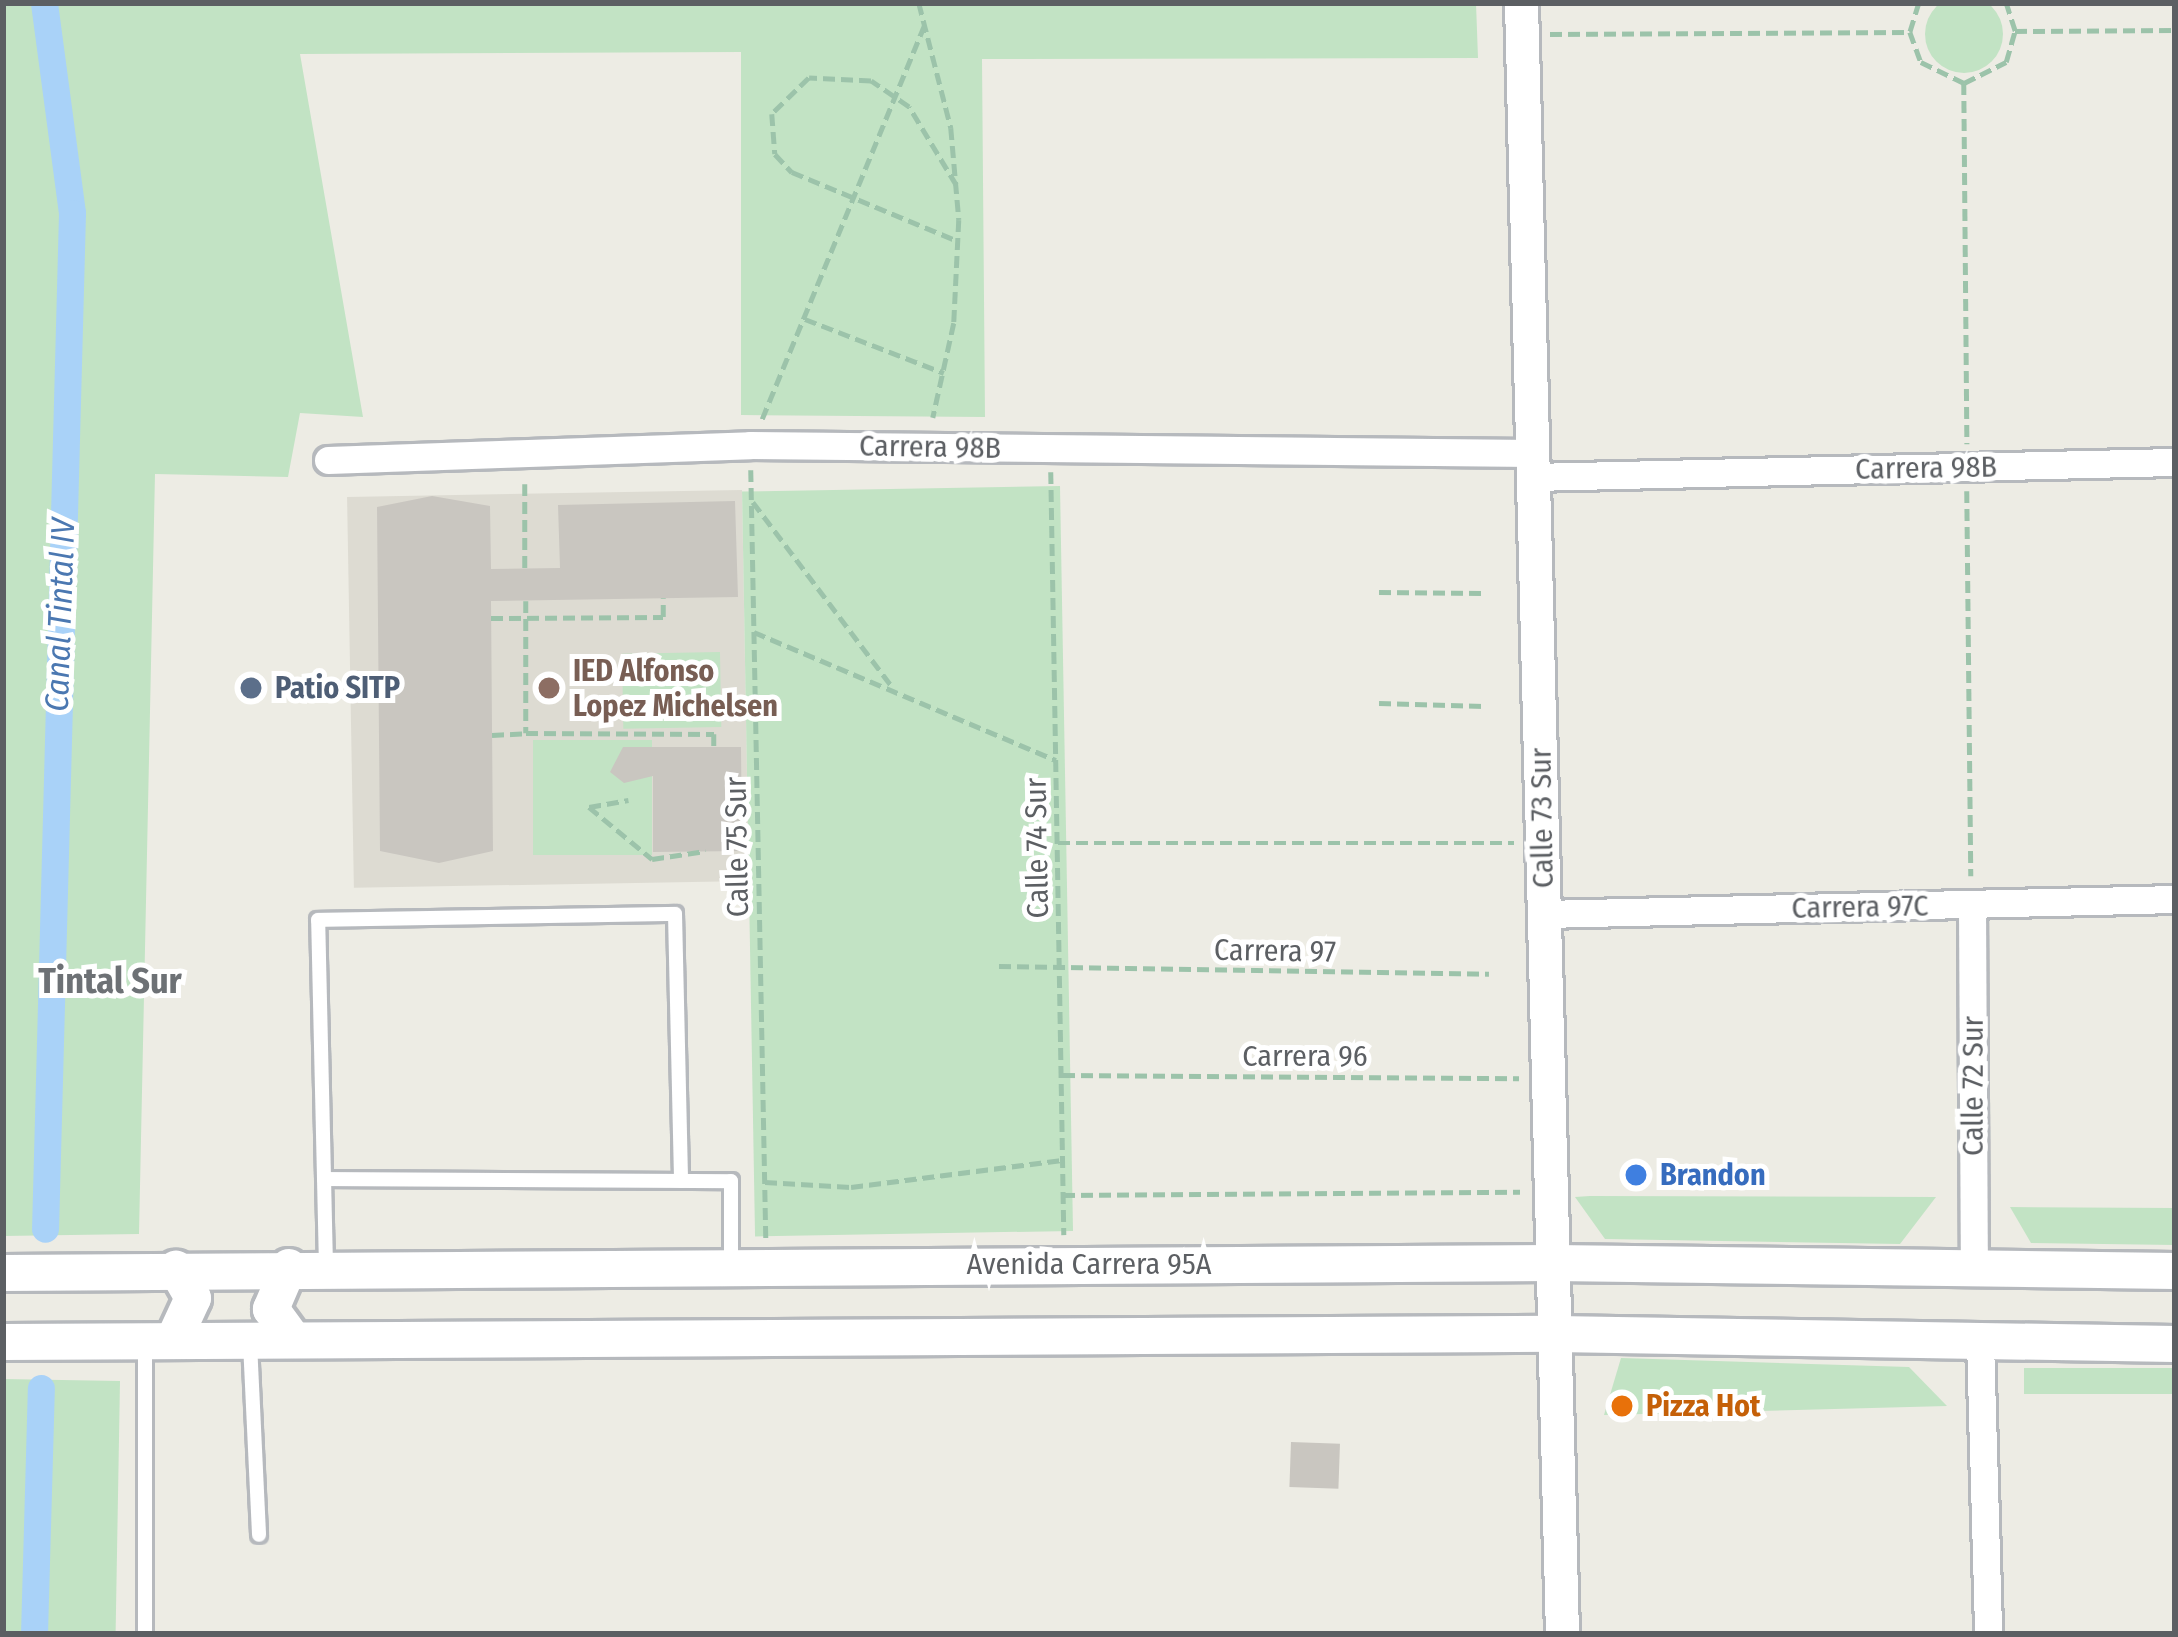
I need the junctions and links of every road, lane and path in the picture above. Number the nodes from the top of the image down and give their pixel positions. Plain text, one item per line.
1 (919, 3) edge
2 (1919, 3) edge
3 (2006, 3) edge
4 (1521, 17) edge
5 (924, 25) junction
6 (2175, 30) edge
7 (2015, 31) junction
8 (1910, 32) junction
9 (896, 96) junction
10 (956, 185) junction
11 (854, 198) junction
12 (958, 241) junction
13 (805, 319) junction
14 (944, 374) junction
15 (750, 445) junction
16 (925, 447) junction
17 (1051, 448) junction
18 (328, 460) dead end
19 (2175, 462) edge
20 (1533, 465) junction
21 (525, 484) dead end
22 (751, 500) junction
23 (525, 568) dead end
24 (1379, 592) dead end
25 (1482, 593) dead end
26 (663, 598) dead end
27 (526, 601) dead end
28 (491, 619) dead end
29 (526, 619) junction
30 (754, 632) junction
31 (897, 694) junction
32 (1379, 703) dead end
33 (1484, 706) dead end
34 (526, 734) junction
35 (492, 735) dead end
36 (714, 747) dead end
37 (1056, 760) junction
38 (628, 800) dead end
39 (1058, 843) junction
40 (1543, 843) junction
41 (705, 851) dead end
42 (2175, 899) edge
43 (1972, 904) junction
44 (1544, 914) junction
45 (999, 966) dead end
46 (1060, 969) junction
47 (1490, 974) dead end
48 (1061, 1075) junction
49 (1549, 1078) junction
50 (1063, 1160) junction
51 (324, 1179) junction
52 (681, 1181) junction
53 (765, 1182) junction
54 (1552, 1192) junction
55 (1063, 1195) junction
56 (1065, 1246) dead end
57 (766, 1247) dead end
58 (1554, 1263) junction
59 (731, 1265) junction
60 (326, 1266) junction
61 (289, 1267) junction
62 (1974, 1268) junction
63 (176, 1269) junction
64 (2175, 1271) edge
65 (3, 1273) edge
66 (1556, 1334) junction
67 (250, 1338) junction
68 (292, 1338) junction
69 (159, 1339) junction
70 (1979, 1341) junction
71 (3, 1342) edge
72 (2175, 1345) edge
73 (259, 1535) dead end
74 (145, 1634) edge
75 (1562, 1634) edge
76 (1988, 1634) edge

1 - 5 path
2 - 8 path
3 - 7 path
4 - 8 path
4 - 20 street, Calle 73 Sur
5 - 9 path
5 - 10 path
6 - 7 path
7 - 8 path
9 - 10 path
9 - 11 path
9 - 11 path
10 - 12 path
11 - 12 path
11 - 13 path
12 - 14 path
13 - 14 path
13 - 15 path
14 - 16 path
15 - 16 street, Carrera 98B
15 - 18 street, Carrera 98B
15 - 22 path, Calle 75 Sur
16 - 17 street, Carrera 98B
17 - 20 street, Carrera 98B
17 - 37 path, Calle 74 Sur
19 - 20 street, Carrera 98B
20 - 40 street, Calle 73 Sur
21 - 23 path
22 - 30 path, Calle 75 Sur
22 - 31 path
24 - 25 path
26 - 29 path
27 - 29 path
28 - 29 path
29 - 34 path
30 - 31 path
30 - 53 path, Calle 75 Sur
31 - 37 path
32 - 33 path
34 - 35 path
34 - 36 path
37 - 39 path, Calle 74 Sur
38 - 41 path
39 - 40 path
39 - 46 path, Calle 74 Sur
40 - 44 street, Calle 73 Sur
42 - 43 street, Carrera 97C
43 - 44 street, Carrera 97C
43 - 62 street, Calle 72 Sur
44 - 49 street, Calle 73 Sur
45 - 46 path, Carrera 97
46 - 47 path, Carrera 97
46 - 48 path, Calle 74 Sur
48 - 49 path, Carrera 96
48 - 50 path, Calle 74 Sur
49 - 54 street, Calle 73 Sur
50 - 53 path
50 - 55 path, Calle 74 Sur
51 - 52 lane
51 - 52 lane
51 - 60 lane
52 - 59 lane
53 - 57 path, Calle 75 Sur
54 - 55 path
54 - 58 street, Calle 73 Sur
55 - 56 path, Calle 74 Sur
58 - 59 main road, Avenida Carrera 95A
58 - 62 main road, Avenida Carrera 95A
58 - 66 street, Calle 73 Sur
59 - 60 main road, Avenida Carrera 95A
60 - 61 main road, Avenida Carrera 95A
61 - 63 main road, Avenida Carrera 95A
61 - 68 main road
62 - 64 main road, Avenida Carrera 95A
63 - 65 main road, Avenida Carrera 95A
63 - 69 main road
66 - 68 main road
66 - 70 main road
66 - 75 street, Calle 73 Sur
67 - 68 main road
67 - 69 main road
67 - 73 lane
69 - 71 main road
69 - 74 lane
70 - 72 main road
70 - 76 street

